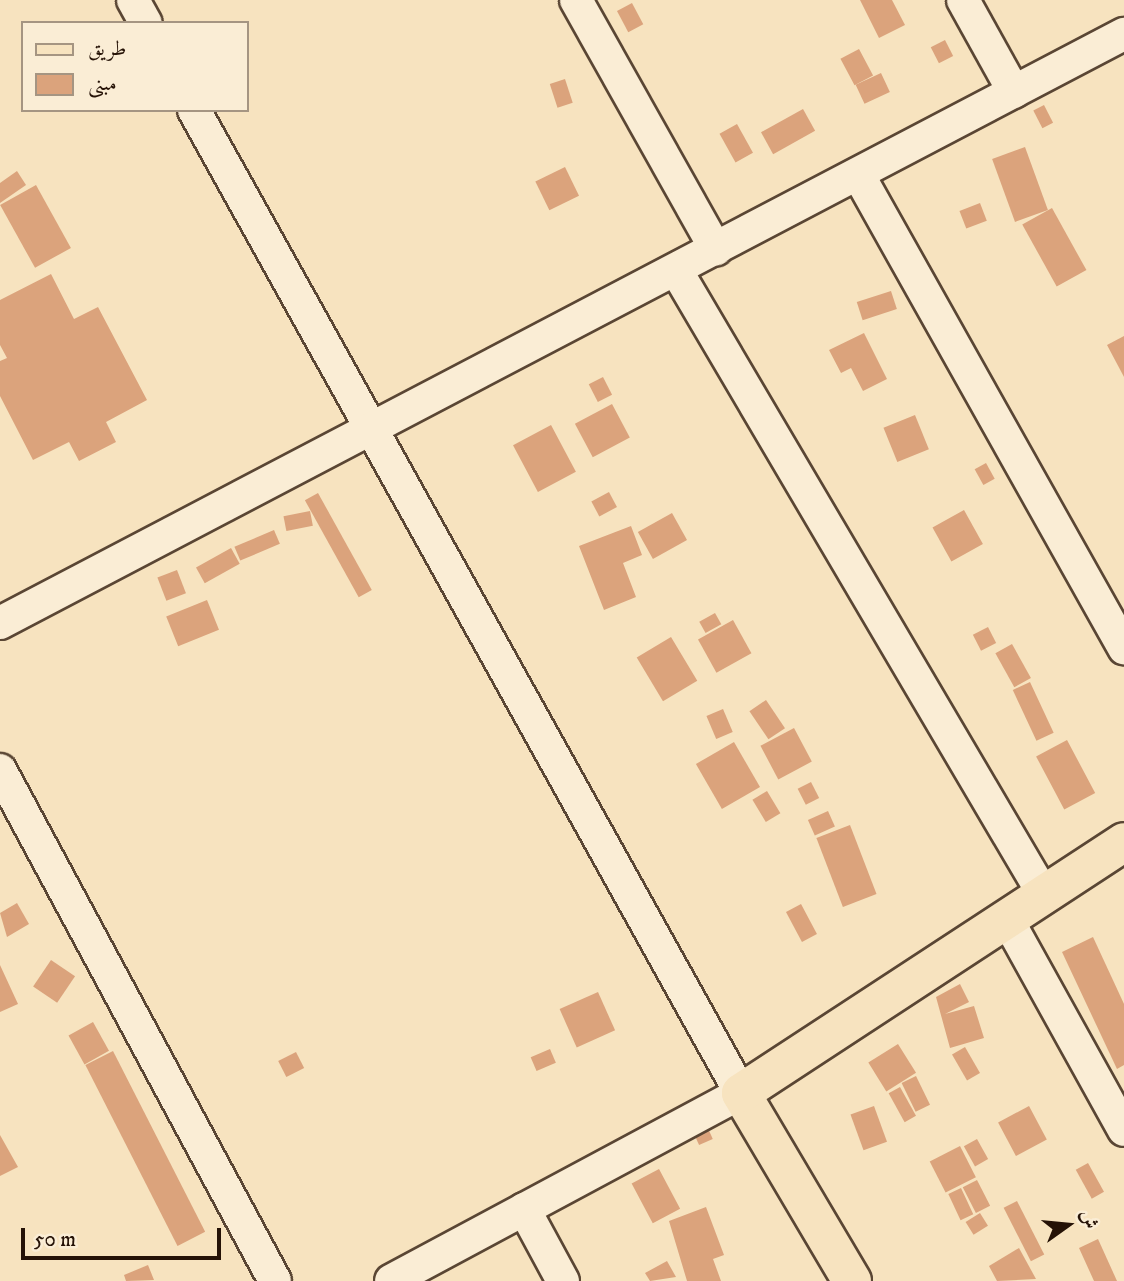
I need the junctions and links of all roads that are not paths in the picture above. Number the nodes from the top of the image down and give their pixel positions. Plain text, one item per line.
1 (133, 0) edge
2 (576, 0) edge
3 (963, 0) edge
4 (145, 21) edge
5 (1124, 34) edge
6 (1014, 92) junction
7 (195, 112) edge
8 (858, 174) junction
9 (716, 249) junction
10 (676, 270) junction
11 (373, 431) junction
12 (0, 623) edge
13 (1124, 648) edge
14 (0, 770) edge
15 (1124, 842) edge
16 (1044, 895) junction
17 (1007, 919) junction
18 (741, 1093) junction
19 (1124, 1130) edge
20 (524, 1209) junction
21 (275, 1281) edge
22 (391, 1281) edge
23 (563, 1281) edge
24 (852, 1281) edge

1 - 4 street
2 - 9 street
3 - 6 street
5 - 6 street
6 - 8 street
7 - 11 street
8 - 9 street
8 - 13 street
9 - 10 street
10 - 11 street
10 - 16 street
11 - 12 street
11 - 18 street
14 - 21 street
15 - 16 main road
16 - 17 main road
17 - 18 main road
17 - 19 street
18 - 20 street
18 - 24 main road
20 - 22 street
20 - 23 street

